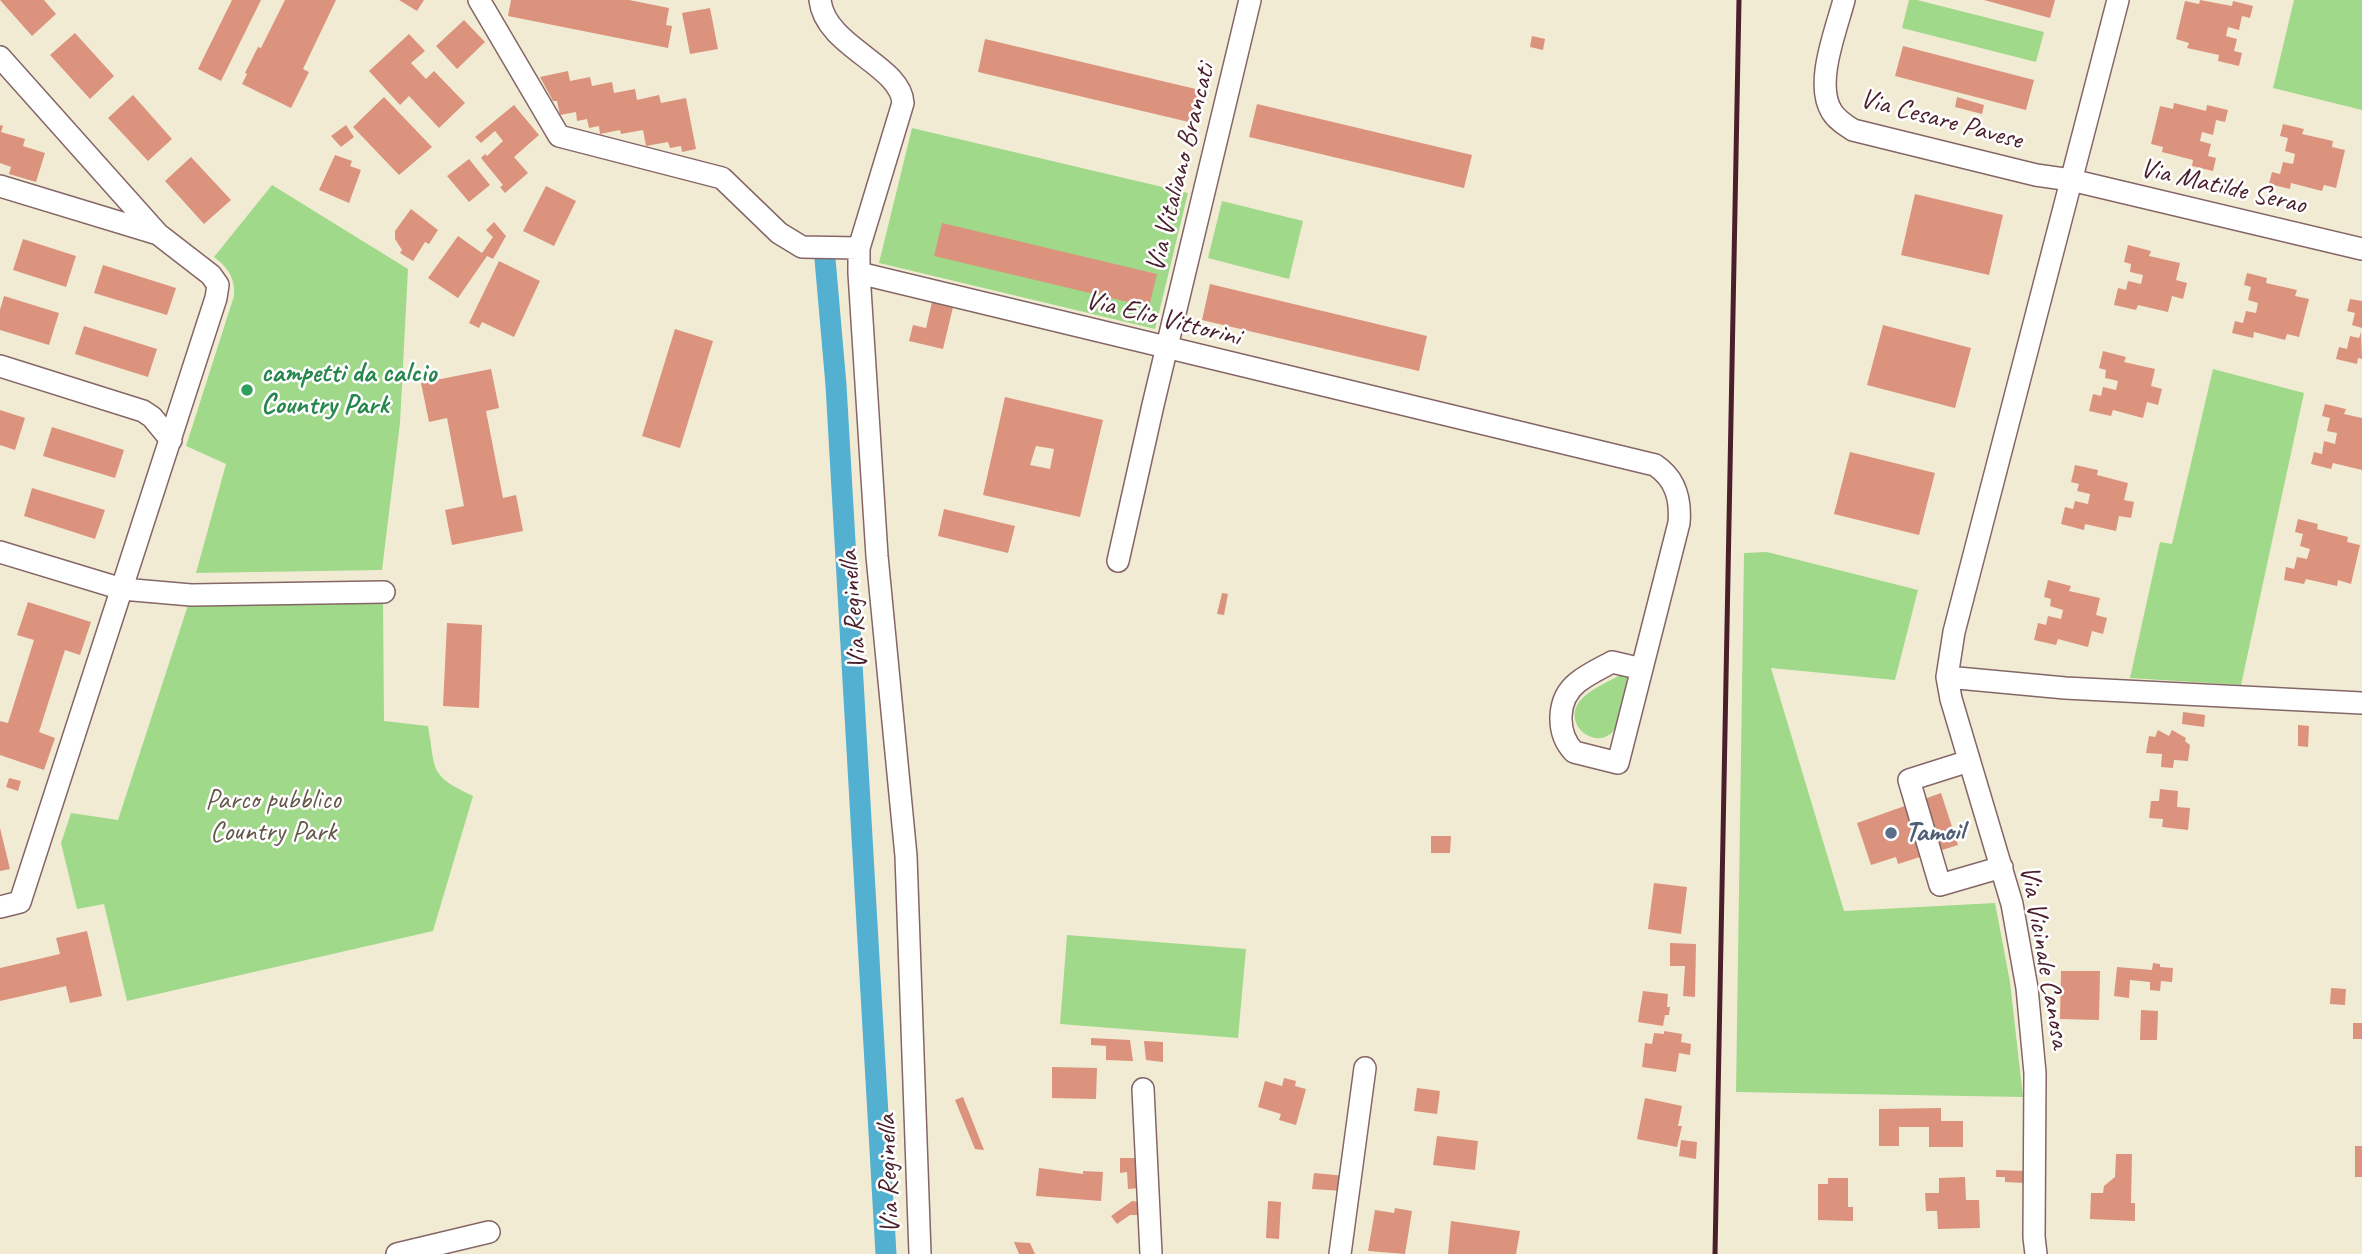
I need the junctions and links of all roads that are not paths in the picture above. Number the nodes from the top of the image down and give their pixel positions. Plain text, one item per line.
1 (479, 0) edge
2 (820, 0) edge
3 (1250, 0) edge
4 (1844, 0) edge
5 (2118, 0) edge
6 (0, 57) edge
7 (2071, 180) junction
8 (0, 186) edge
9 (158, 234) junction
10 (850, 248) junction
11 (2362, 249) edge
12 (859, 274) junction
13 (1166, 349) junction
14 (0, 366) edge
15 (171, 440) junction
16 (0, 552) edge
17 (1118, 561) dead end
18 (122, 589) junction
19 (384, 592) dead end
20 (1642, 669) junction
21 (1947, 677) junction
22 (2362, 703) edge
23 (1969, 761) junction
24 (2002, 867) junction
25 (0, 907) edge
26 (1366, 1068) dead end
27 (1143, 1088) dead end
28 (489, 1232) dead end
29 (397, 1254) edge
30 (920, 1254) edge
31 (1151, 1254) edge
32 (1340, 1254) edge
33 (2036, 1254) edge

1 - 10 street
2 - 10 street, Via Reginella
3 - 13 street, Via Vitaliano Brancati
4 - 7 street, Via Cesare Pavese
5 - 7 street
6 - 9 street
7 - 11 street, Via Matilde Serao
7 - 21 street
8 - 9 street
9 - 15 street
10 - 12 street, Via Reginella
12 - 13 street, Via Elio Vittorini
12 - 30 street, Via Reginella
13 - 17 street, Via Vitaliano Brancati
13 - 20 street, Via Elio Vittorini
14 - 15 street
15 - 18 street
16 - 18 street
18 - 19 street
18 - 25 street
20 - 20 street, Via Elio Vittorini
21 - 22 street
21 - 23 street, Via Vicinale Canosa
23 - 24 street, Via Vicinale Canosa
23 - 24 street
24 - 33 street, Via Vicinale Canosa
26 - 32 street
27 - 31 street
28 - 29 street

